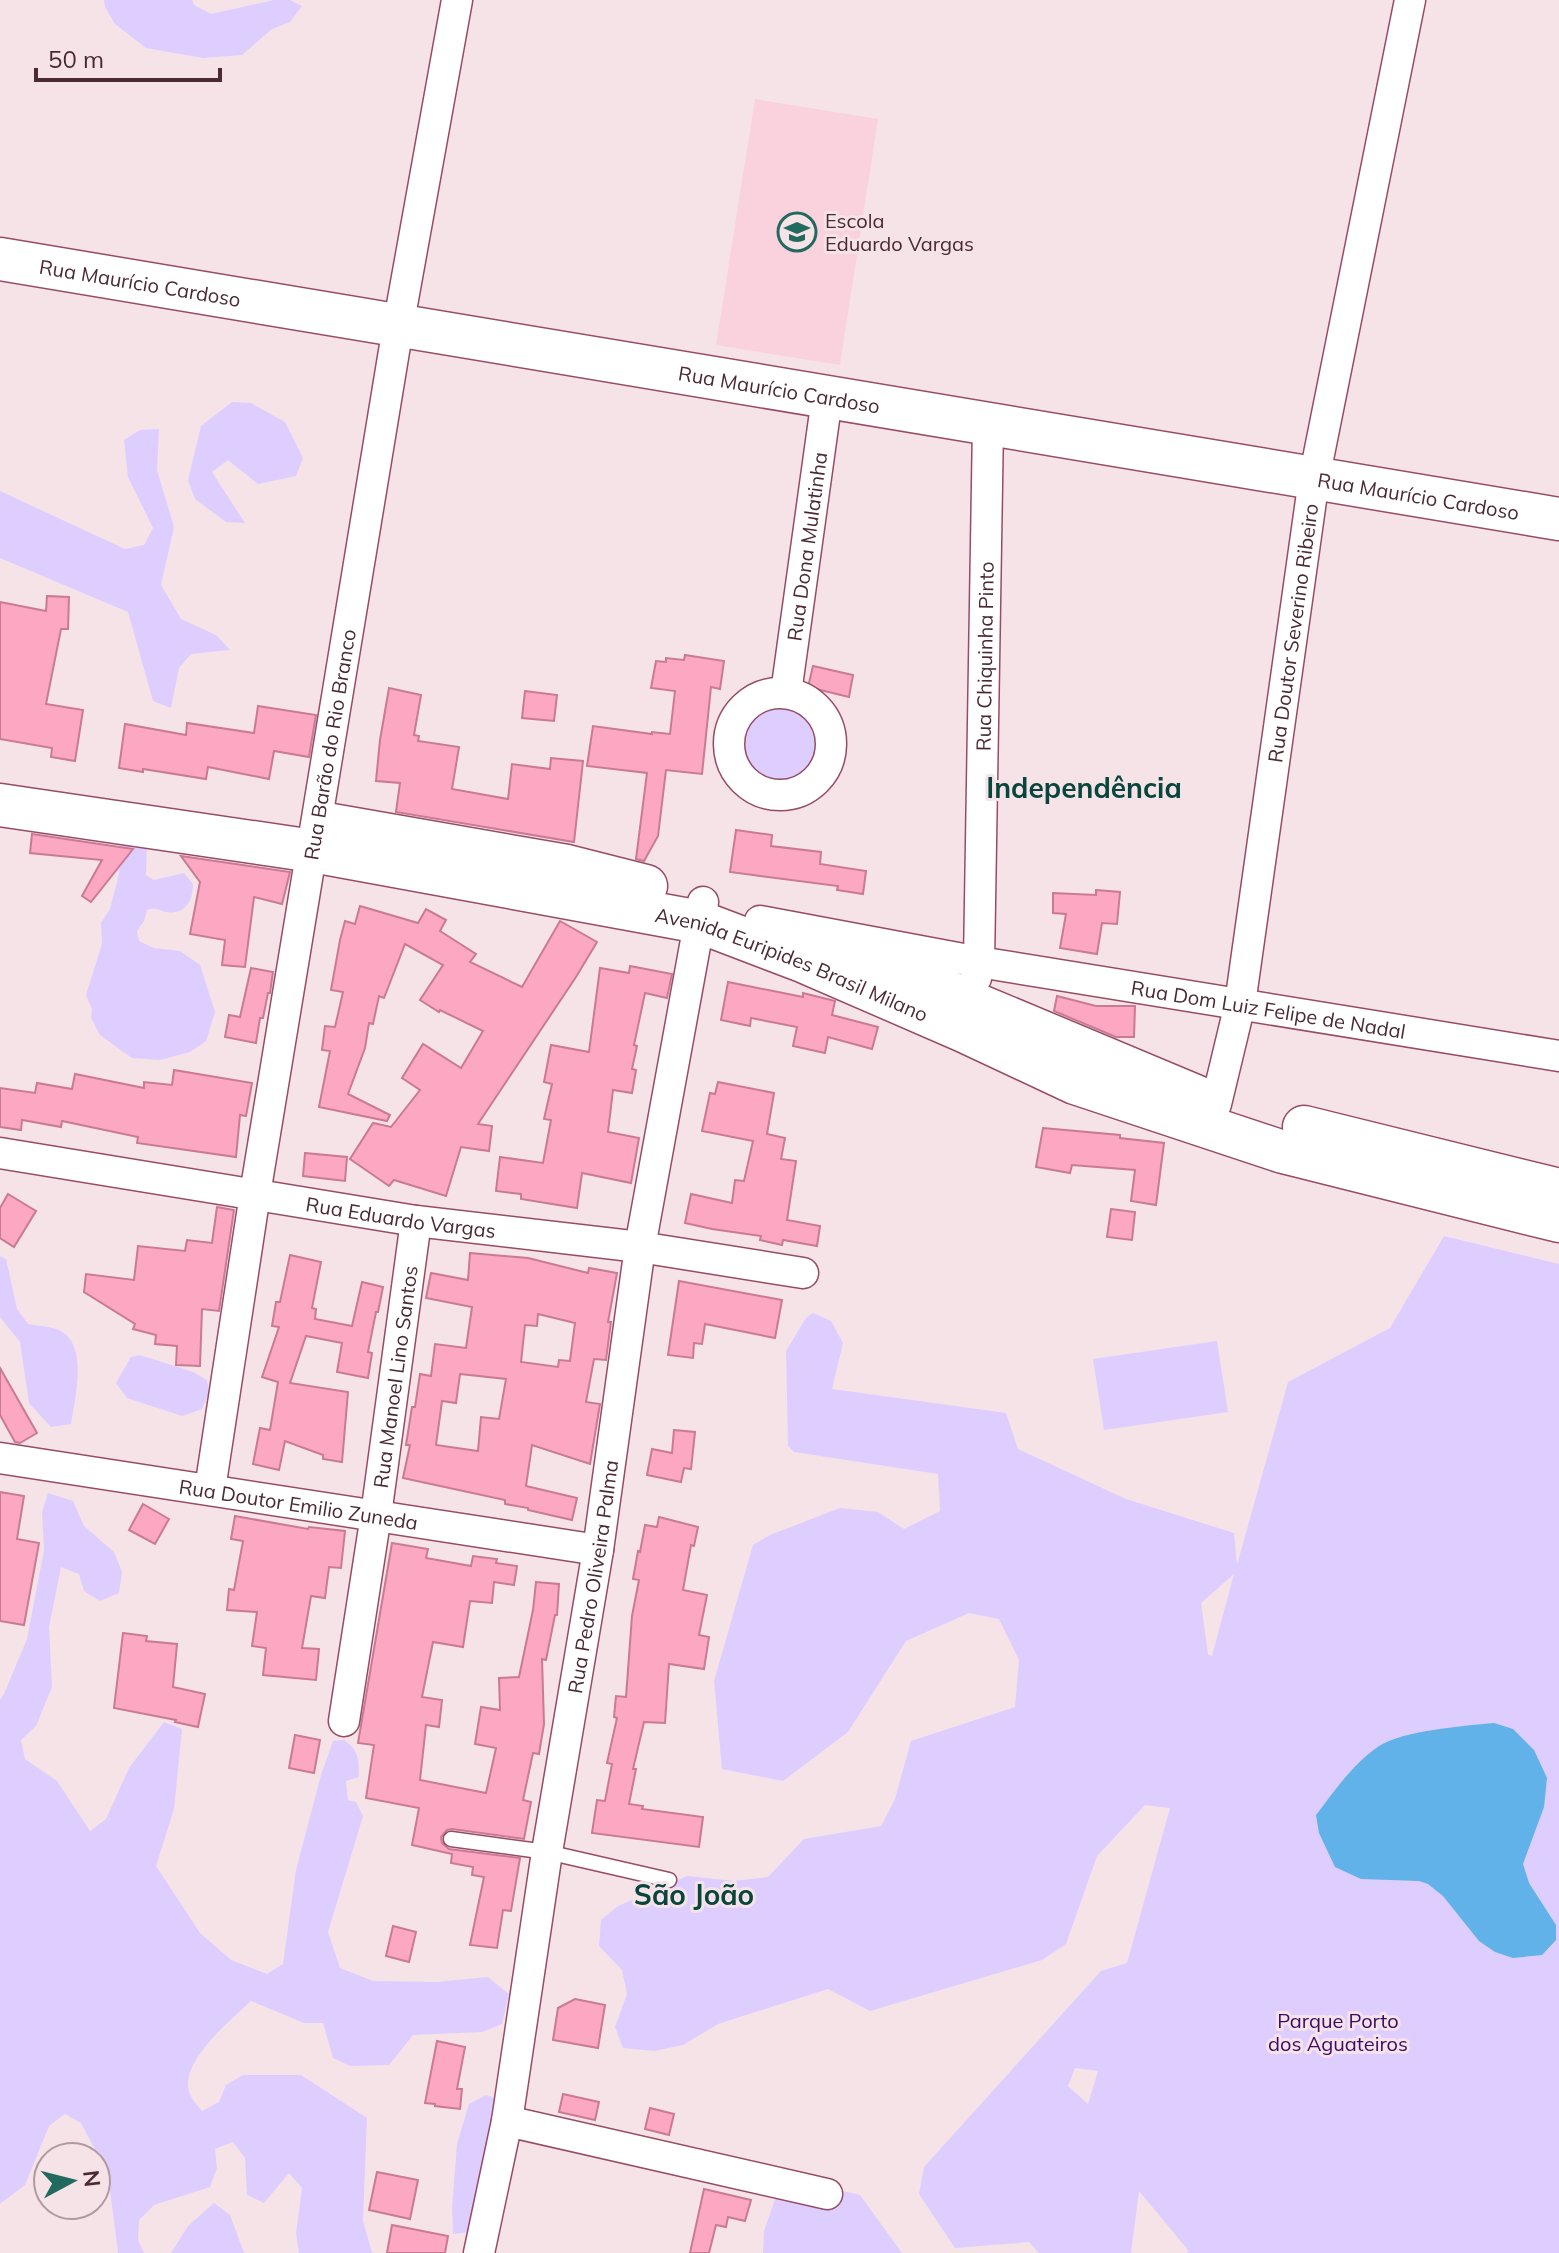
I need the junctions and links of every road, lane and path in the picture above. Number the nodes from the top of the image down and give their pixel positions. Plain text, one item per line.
1 (457, 0) edge
2 (1410, 0) edge
3 (0, 259) edge
4 (398, 327) junction
5 (827, 398) junction
6 (988, 425) junction
7 (1314, 479) junction
8 (1559, 519) edge
9 (786, 693) dead end
10 (7, 791) edge
11 (316, 836) junction
12 (702, 912) junction
13 (760, 921) junction
14 (979, 962) junction
15 (879, 977) junction
16 (1240, 1004) junction
17 (968, 1017) junction
18 (1559, 1056) edge
19 (1212, 1115) junction
20 (0, 1153) edge
21 (1559, 1190) edge
22 (255, 1194) junction
23 (416, 1221) junction
24 (1559, 1221) edge
25 (640, 1247) junction
26 (803, 1273) dead end
27 (0, 1458) edge
28 (210, 1489) junction
29 (376, 1515) junction
30 (598, 1550) junction
31 (344, 1721) dead end
32 (451, 1839) dead end
33 (547, 1852) junction
34 (669, 1880) dead end
35 (507, 2121) junction
36 (827, 2194) dead end
37 (479, 2253) edge

1 - 4 street, Rua Barão do Rio Branco
2 - 7 street, Rua Doutor Severino Ribeiro
3 - 4 main road, Rua Maurício Cardoso
4 - 5 main road, Rua Maurício Cardoso
4 - 11 street, Rua Barão do Rio Branco
5 - 6 main road, Rua Maurício Cardoso
5 - 9 street, Rua Dona Mulatinha
6 - 7 main road, Rua Maurício Cardoso
6 - 14 street, Rua Chiquinha Pinto
7 - 8 main road, Rua Maurício Cardoso
7 - 16 street, Rua Doutor Severino Ribeiro
10 - 11 main road, Avenida Euripides Brasil Milano
11 - 12 main road, Avenida Euripides Brasil Milano
11 - 22 street, Rua Barão do Rio Branco
12 - 13 main road, Avenida Euripides Brasil Milano
12 - 15 main road, Avenida Euripides Brasil Milano
12 - 25 street, Rua Pedro Oliveira Palma
13 - 14 street, Rua Dom Luiz Felipe de Nadal
13 - 15 main road, Avenida Euripides Brasil Milano
14 - 15 street, Rua Dom Luiz Felipe de Nadal
14 - 16 street, Rua Dom Luiz Felipe de Nadal
14 - 17 street, Rua Chiquinha Pinto
15 - 17 main road, Avenida Euripides Brasil Milano
16 - 18 street, Rua Dom Luiz Felipe de Nadal
16 - 19 street, Rua Doutor Severino Ribeiro
17 - 19 main road, Avenida Euripides Brasil Milano
19 - 21 main road, Avenida Euripides Brasil Milano
19 - 24 main road, Avenida Euripides Brasil Milano
20 - 22 street, Rua Eduardo Vargas
22 - 23 street, Rua Eduardo Vargas
22 - 28 street, Rua Barão do Rio Branco
23 - 25 street, Rua Eduardo Vargas
23 - 29 street, Rua Manoel Lino Santos
25 - 26 street, Rua Eduardo Vargas
25 - 30 street, Rua Pedro Oliveira Palma
27 - 28 street, Rua Doutor Emilio Zuneda
28 - 29 street, Rua Doutor Emilio Zuneda
29 - 30 street, Rua Doutor Emilio Zuneda
29 - 31 street, Rua Manoel Lino Santos
30 - 33 street, Rua Pedro Oliveira Palma
32 - 33 lane
33 - 34 lane
33 - 35 street, Rua Pedro Oliveira Palma
35 - 36 street
35 - 37 street, Rua Pedro Oliveira Palma

